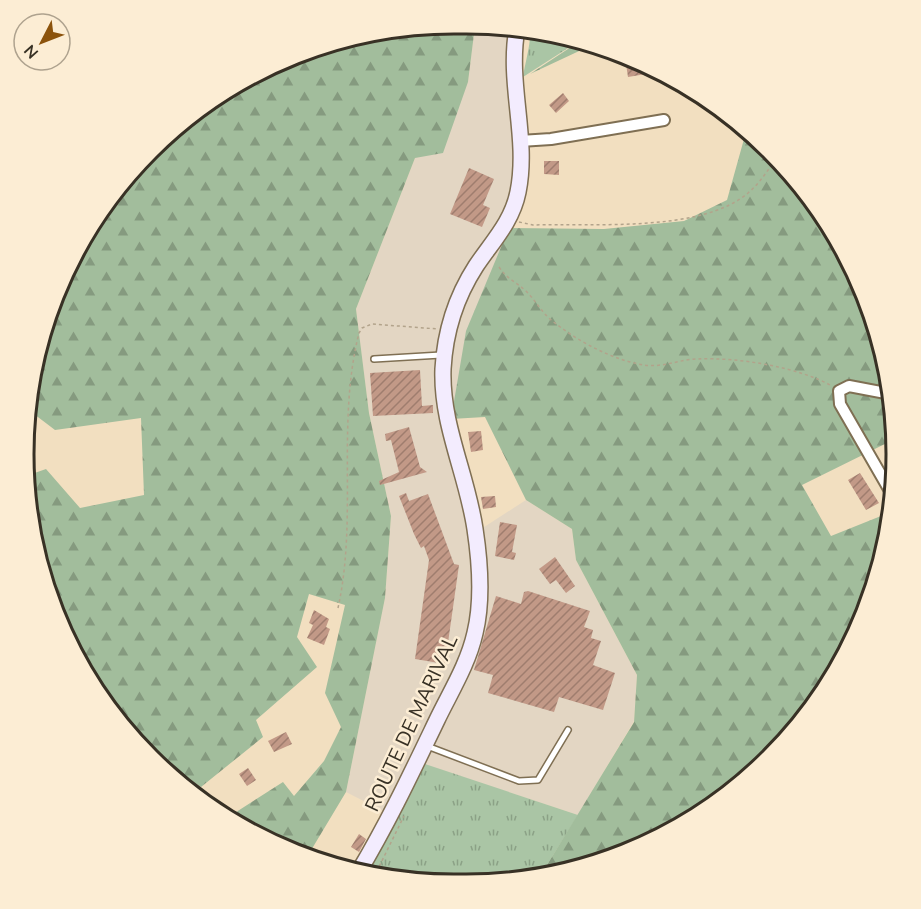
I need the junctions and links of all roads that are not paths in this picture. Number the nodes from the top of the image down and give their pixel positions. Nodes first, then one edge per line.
1 (516, 37) edge
2 (664, 120) dead end
3 (520, 141) junction
4 (444, 355) junction
5 (374, 359) dead end
6 (882, 392) edge
7 (886, 484) edge
8 (568, 730) dead end
9 (426, 745) junction
10 (364, 864) edge

1 - 3 main road, ROUTE DE MARIVAL
2 - 3 street
3 - 4 main road, ROUTE DE MARIVAL
4 - 5 lane
4 - 9 main road, ROUTE DE MARIVAL
6 - 7 street
8 - 9 lane
9 - 10 main road, ROUTE DE MARIVAL

